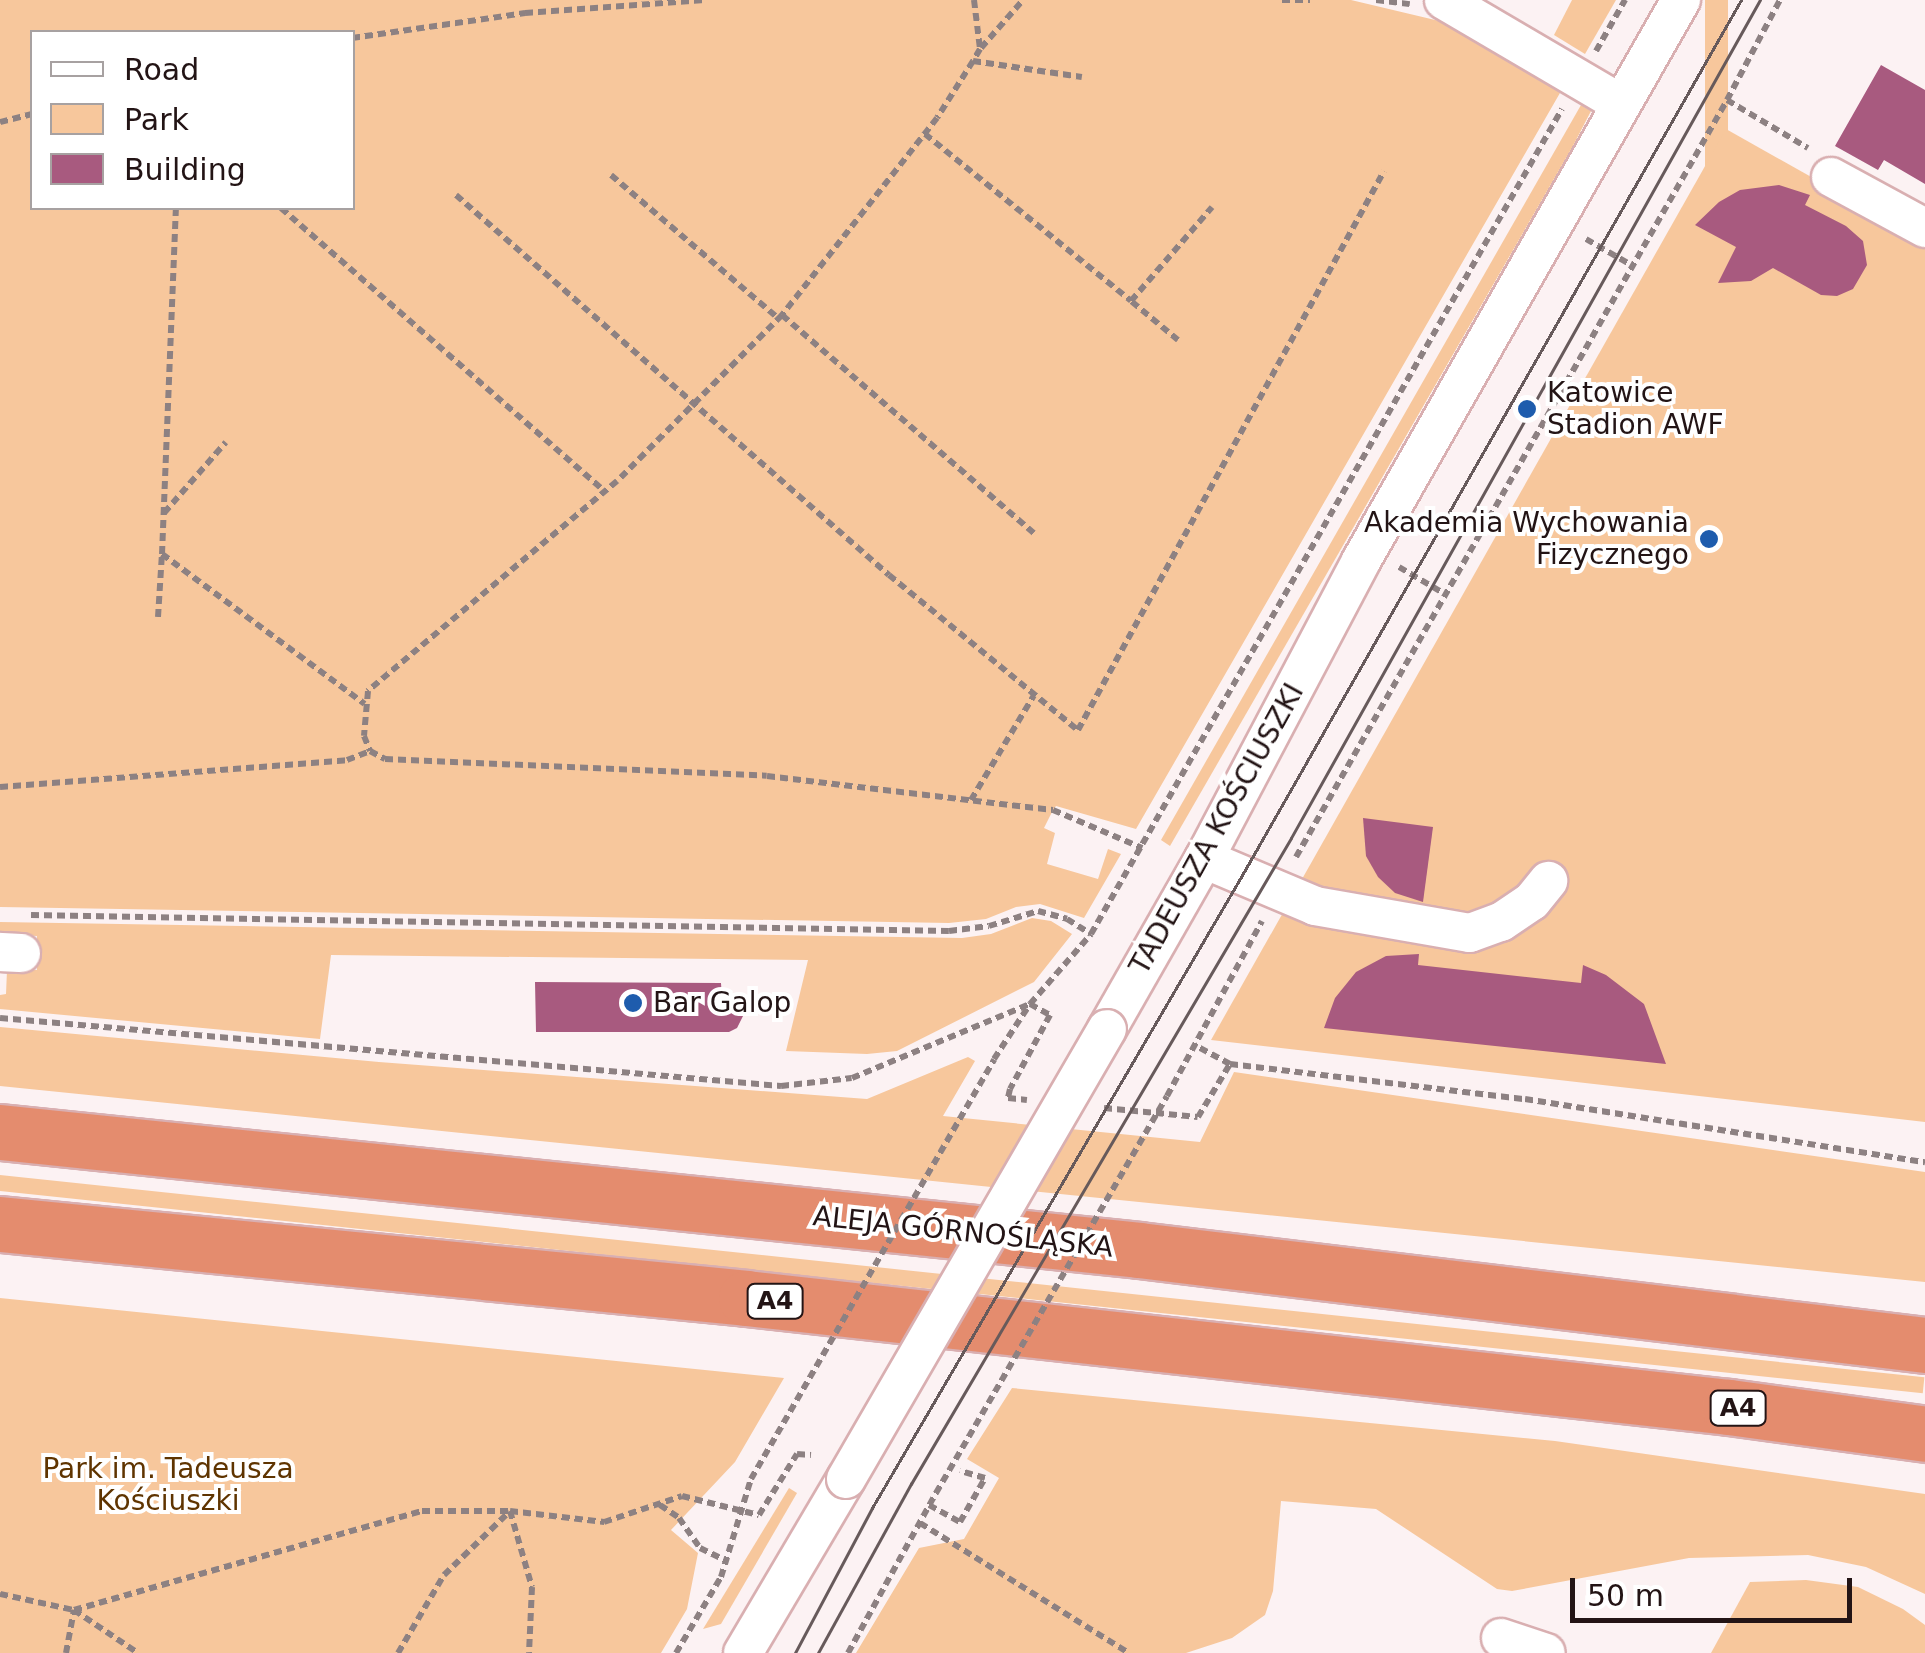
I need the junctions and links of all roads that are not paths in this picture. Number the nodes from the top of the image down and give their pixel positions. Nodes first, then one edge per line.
1 (1444, 0) edge
2 (1681, 0) edge
3 (1621, 104) junction
4 (1821, 163) road end
5 (1925, 228) edge
6 (1204, 859) junction
7 (1548, 881) dead end
8 (0, 1132) edge
9 (0, 1224) edge
10 (1925, 1346) edge
11 (1925, 1434) edge
12 (1500, 1638) dead end
13 (744, 1653) edge
14 (1546, 1653) edge

1 - 3 street
2 - 3 street, TADEUSZA KOŚCIUSZKI
3 - 6 street, TADEUSZA KOŚCIUSZKI
4 - 5 street
6 - 7 street
6 - 13 street, TADEUSZA KOŚCIUSZKI, bridge
8 - 10 highway, ALEJA GÓRNOŚLĄSKA
9 - 11 highway, A4
12 - 14 street

